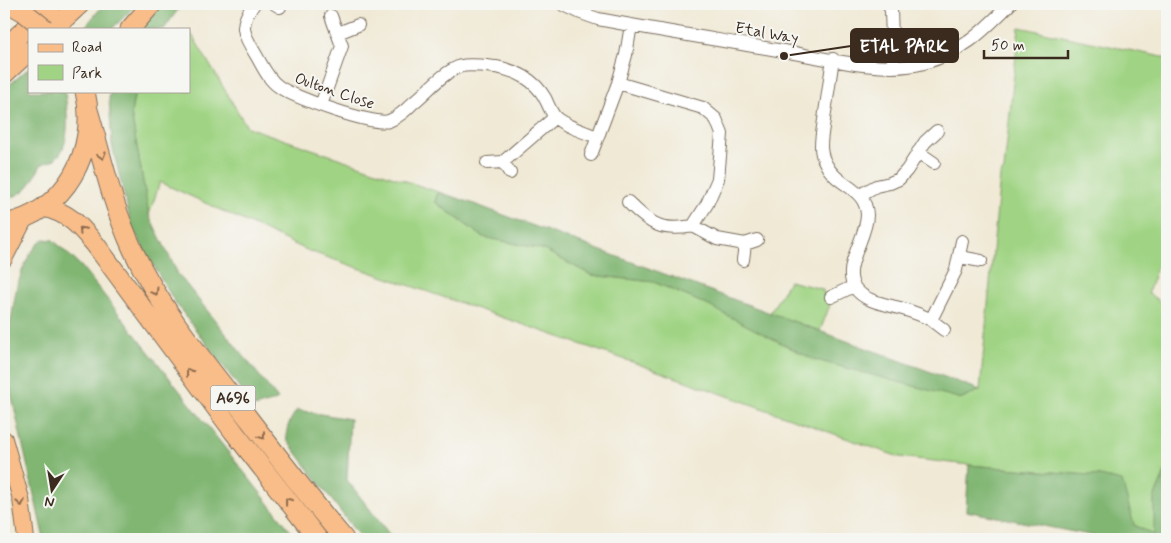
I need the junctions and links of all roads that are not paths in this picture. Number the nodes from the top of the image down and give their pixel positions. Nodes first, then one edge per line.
1 (10, 4) edge
2 (52, 4) edge
3 (80, 4) edge
4 (152, 4) edge
5 (254, 4) edge
6 (564, 4) edge
7 (888, 4) edge
8 (1010, 4) edge
9 (332, 16) dead end
10 (358, 25) dead end
11 (631, 25) junction
12 (44, 28) edge
13 (54, 28) edge
14 (131, 28) edge
15 (338, 33) junction
16 (4, 48) edge
17 (28, 52) edge
18 (833, 60) junction
19 (893, 67) junction
20 (4, 74) edge
21 (618, 83) junction
22 (88, 99) edge
23 (321, 105) junction
24 (555, 117) junction
25 (937, 131) dead end
26 (598, 137) junction
27 (918, 152) junction
28 (590, 154) dead end
29 (487, 163) dead end
30 (934, 163) dead end
31 (860, 195) junction
32 (628, 202) dead end
33 (44, 208) junction
34 (25, 218) junction
35 (4, 224) edge
36 (693, 226) junction
37 (962, 241) dead end
38 (960, 257) junction
39 (4, 259) edge
40 (743, 260) dead end
41 (981, 261) dead end
42 (854, 286) junction
43 (831, 297) dead end
44 (932, 320) junction
45 (944, 330) dead end
46 (4, 439) edge
47 (26, 539) edge
48 (318, 539) edge
49 (344, 539) edge

1 - 12 highway, bridge
2 - 16 highway
3 - 13 highway
4 - 14 highway
5 - 23 street, Oulton Close
6 - 11 street, Etal Way
7 - 19 street
8 - 19 street, Etal Way
9 - 15 street
10 - 15 street
11 - 18 street, Etal Way
11 - 21 street
15 - 23 street
17 - 20 highway
18 - 19 street, Etal Way
18 - 31 street
21 - 26 street
21 - 36 street
22 - 33 highway
22 -> 49 highway, A696
23 - 24 street, Oulton Close
24 - 26 street
24 - 29 street
25 - 27 street
26 - 28 street
27 - 30 street
27 - 31 street
31 - 42 street
32 - 36 street
33 - 34 highway
48 -> 33 highway, A696
34 - 35 highway
34 - 39 main road
36 - 40 street
37 - 38 street
38 - 41 street
38 - 44 street
42 - 43 street
42 - 44 street
44 - 45 street
46 -> 47 main road

